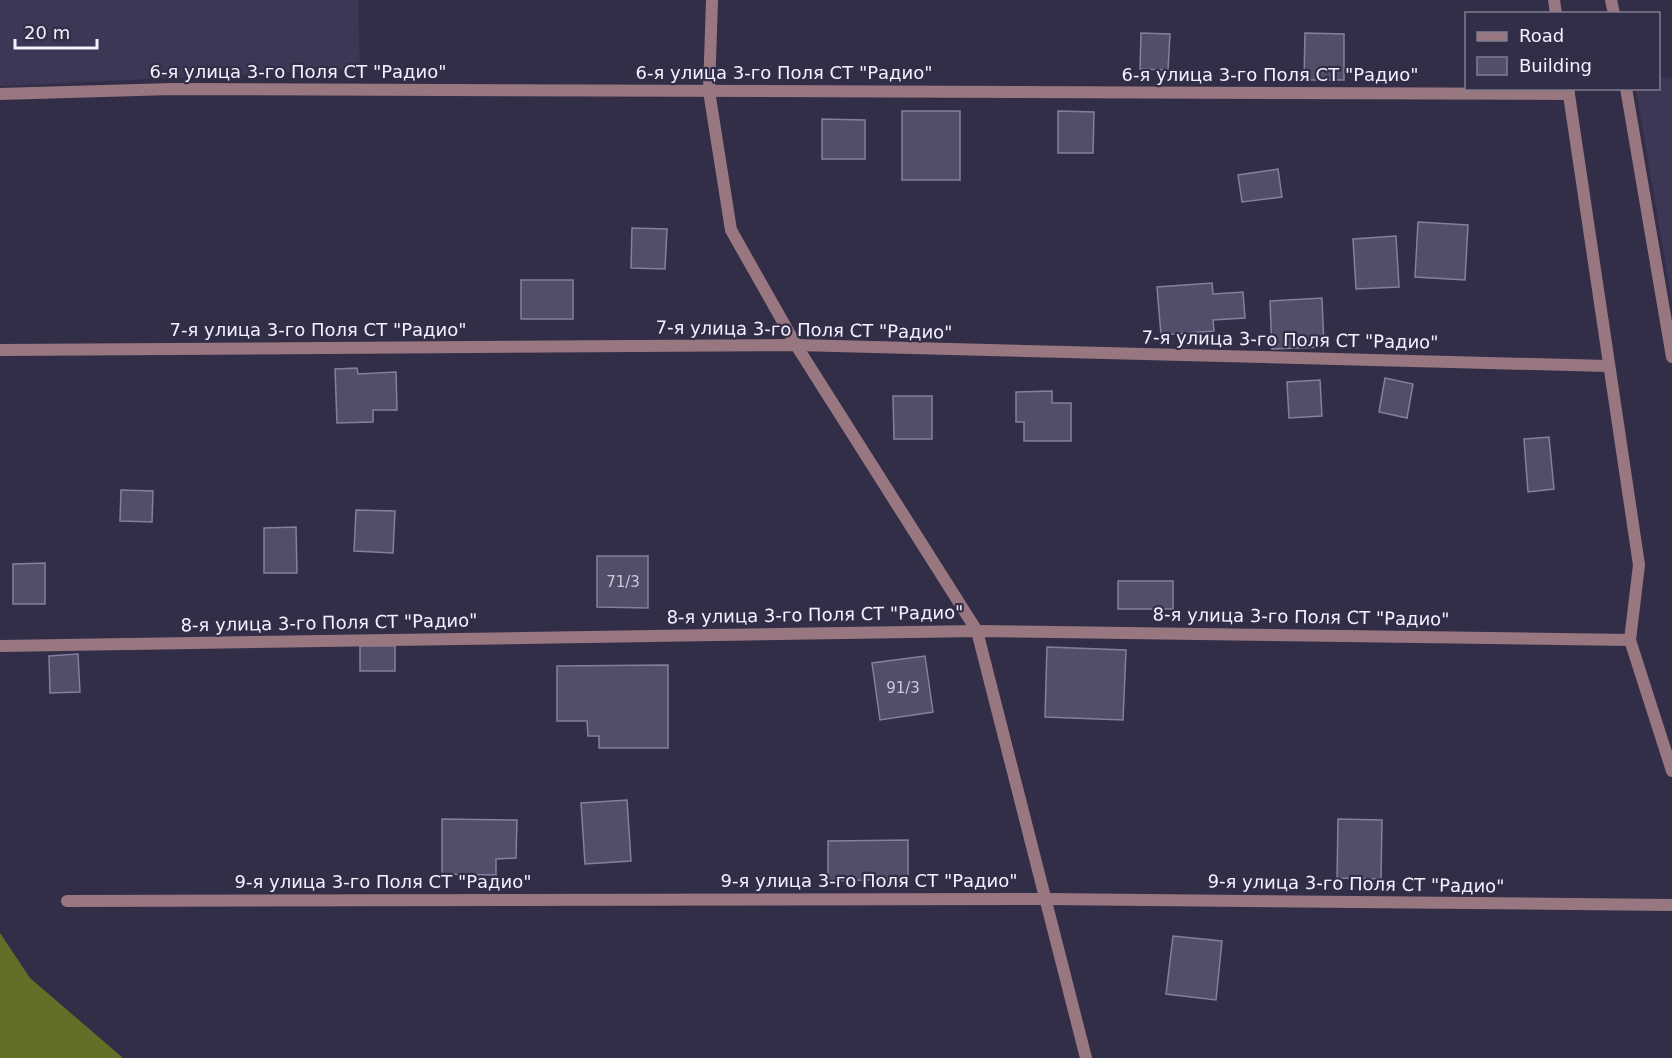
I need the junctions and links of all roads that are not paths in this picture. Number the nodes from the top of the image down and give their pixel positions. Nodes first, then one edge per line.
1 (712, 0) edge
2 (1626, 90) edge
3 (709, 91) junction
4 (1568, 91) edge
5 (0, 94) edge
6 (796, 345) junction
7 (0, 350) edge
8 (1672, 357) edge
9 (1608, 366) junction
10 (977, 631) junction
11 (1630, 640) junction
12 (0, 646) edge
13 (1672, 771) edge
14 (1046, 899) junction
15 (67, 901) dead end
16 (1672, 904) edge
17 (1086, 1058) edge

1 - 3 street
2 - 8 street
3 - 4 street, 6-я улица 3-го Поля СТ "Радио"
3 - 5 street, 6-я улица 3-го Поля СТ "Радио"
3 - 6 street
4 - 9 street
6 - 7 street, 7-я улица 3-го Поля СТ "Радио"
6 - 9 street, 7-я улица 3-го Поля СТ "Радио"
6 - 10 street
9 - 11 street
10 - 11 street, 8-я улица 3-го Поля СТ "Радио"
10 - 12 street, 8-я улица 3-го Поля СТ "Радио"
10 - 14 street
11 - 13 street
14 - 15 street, 9-я улица 3-го Поля СТ "Радио"
14 - 16 street, 9-я улица 3-го Поля СТ "Радио"
14 - 17 street

